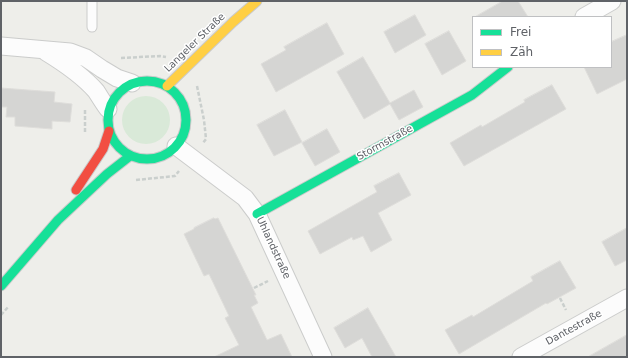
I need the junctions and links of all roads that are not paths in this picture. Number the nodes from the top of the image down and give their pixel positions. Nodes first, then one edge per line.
1 (92, 1) edge
2 (257, 1) edge
3 (612, 1) edge
4 (586, 16) edge
5 (92, 27) dead end
6 (1, 46) edge
7 (41, 49) junction
8 (507, 68) edge
9 (132, 83) junction
10 (167, 86) junction
11 (108, 109) junction
12 (109, 131) junction
13 (176, 146) junction
14 (130, 156) junction
15 (257, 214) junction
16 (58, 220) junction
17 (1, 286) edge
18 (627, 298) edge
19 (323, 357) edge
20 (521, 357) edge

1 - 5 lane
2 - 10 street, Langeler Straße
3 - 4 street
6 - 7 street
7 - 9 street
7 - 11 street
8 - 15 street, Stormstraße
9 - 10 street
9 - 11 street
10 - 13 street
11 - 12 street
12 - 14 street
12 - 16 street
13 - 14 street
13 - 15 street, Uhlandstraße
14 - 16 street
15 - 19 street, Uhlandstraße
16 - 17 street
18 - 20 street, Dantestraße

